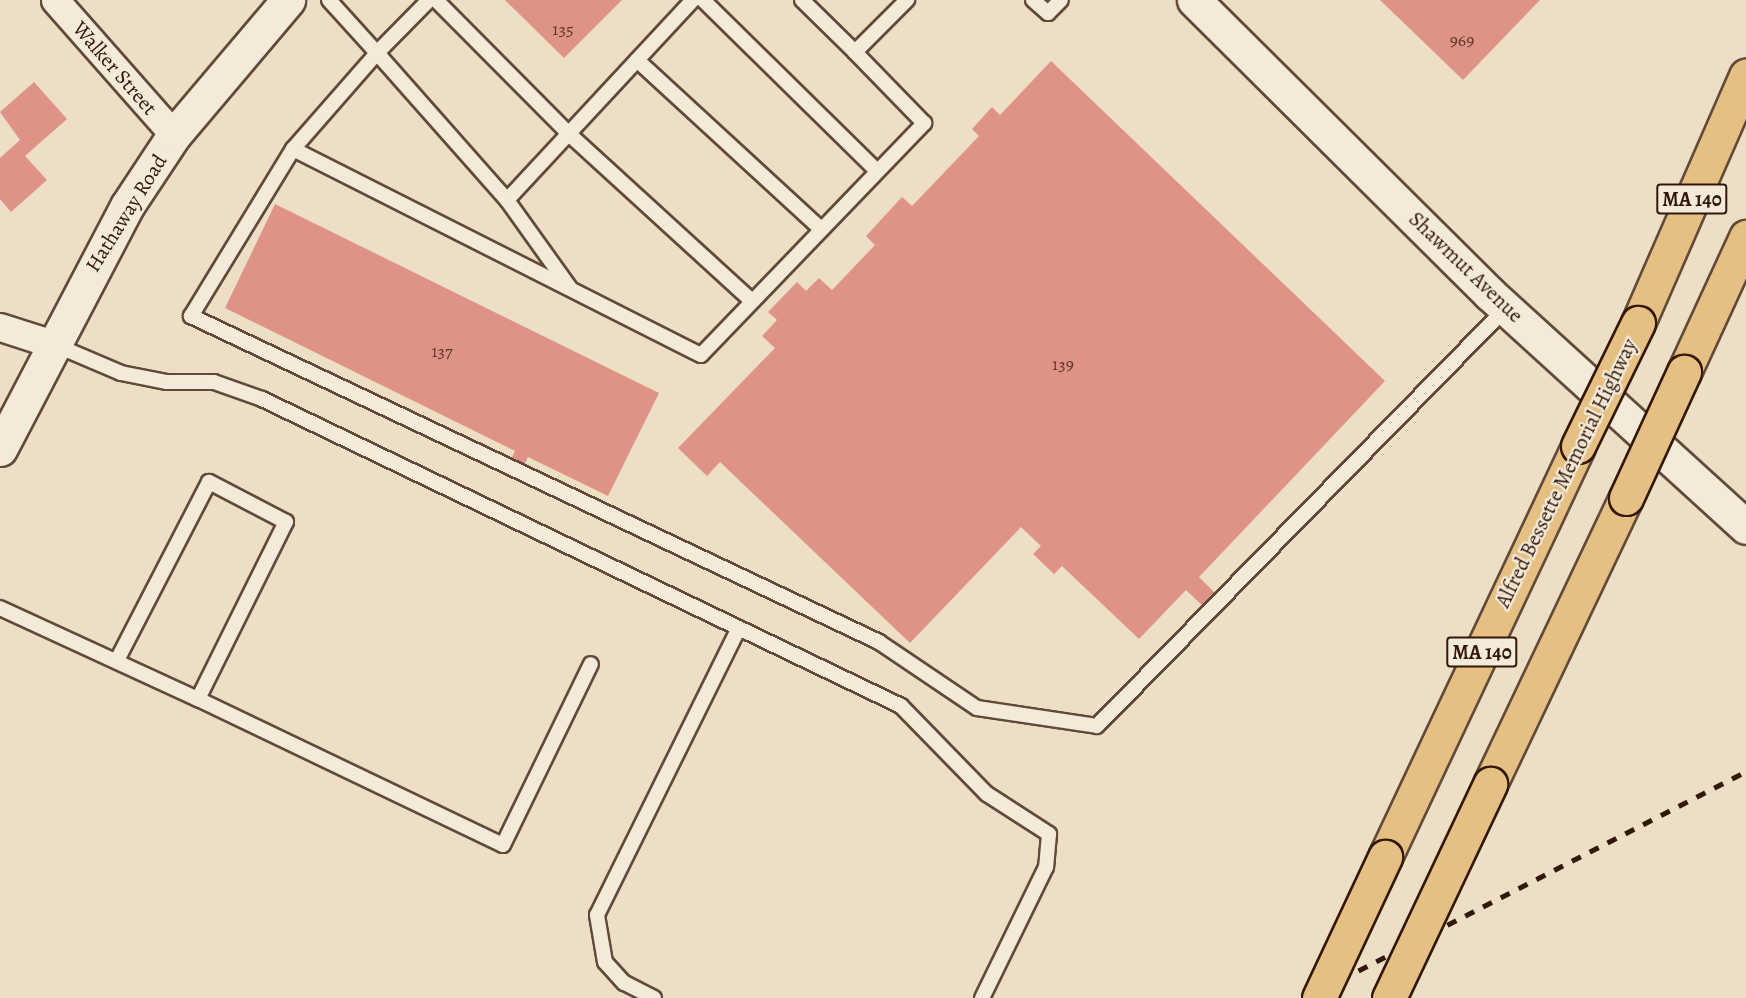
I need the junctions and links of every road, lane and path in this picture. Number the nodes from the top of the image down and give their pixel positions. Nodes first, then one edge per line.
1 (55, 0) edge
2 (288, 0) edge
3 (328, 0) edge
4 (429, 0) edge
5 (436, 0) edge
6 (693, 0) edge
7 (703, 0) edge
8 (907, 0) edge
9 (1033, 0) edge
10 (1061, 0) edge
11 (1194, 0) edge
12 (810, 3) edge
13 (855, 52) junction
14 (377, 53) junction
15 (638, 60) junction
16 (1746, 76) edge
17 (569, 134) junction
18 (174, 135) junction
19 (292, 149) junction
20 (877, 171) junction
21 (507, 200) junction
22 (821, 229) junction
23 (1746, 237) edge
24 (571, 290) junction
25 (752, 301) junction
26 (1506, 308) junction
27 (0, 327) edge
28 (53, 344) junction
29 (0, 449) edge
30 (1746, 527) edge
31 (0, 608) edge
32 (739, 628) junction
33 (117, 660) junction
34 (591, 664) dead end
35 (198, 699) junction
36 (654, 998) edge
37 (982, 998) edge
38 (1319, 998) edge
39 (1389, 998) edge

1 - 18 street, Walker Street
2 - 18 street, Hathaway Road
3 - 14 lane
4 - 14 lane
5 - 17 lane
6 - 15 lane
7 - 20 lane
8 - 13 lane
9 - 10 lane
11 - 26 street, Shawmut Avenue
12 - 13 lane
13 - 20 lane
14 - 19 lane
14 - 21 lane
15 - 17 lane
15 - 22 lane
16 - 38 highway, Alfred Bessette Memorial Highway / MA 140, bridge
17 - 21 lane
17 - 25 lane
18 - 28 street, Hathaway Road
19 - 24 lane
19 - 26 lane
20 - 22 lane
21 - 24 lane
22 - 25 lane
23 - 39 highway, MA 140, bridge
24 - 25 lane
26 - 30 street, Shawmut Avenue
27 - 28 street
28 - 29 street, Hathaway Road
28 - 32 lane
31 - 33 lane
32 - 36 lane
32 - 37 lane
33 - 35 lane
33 - 35 lane
34 - 35 lane

